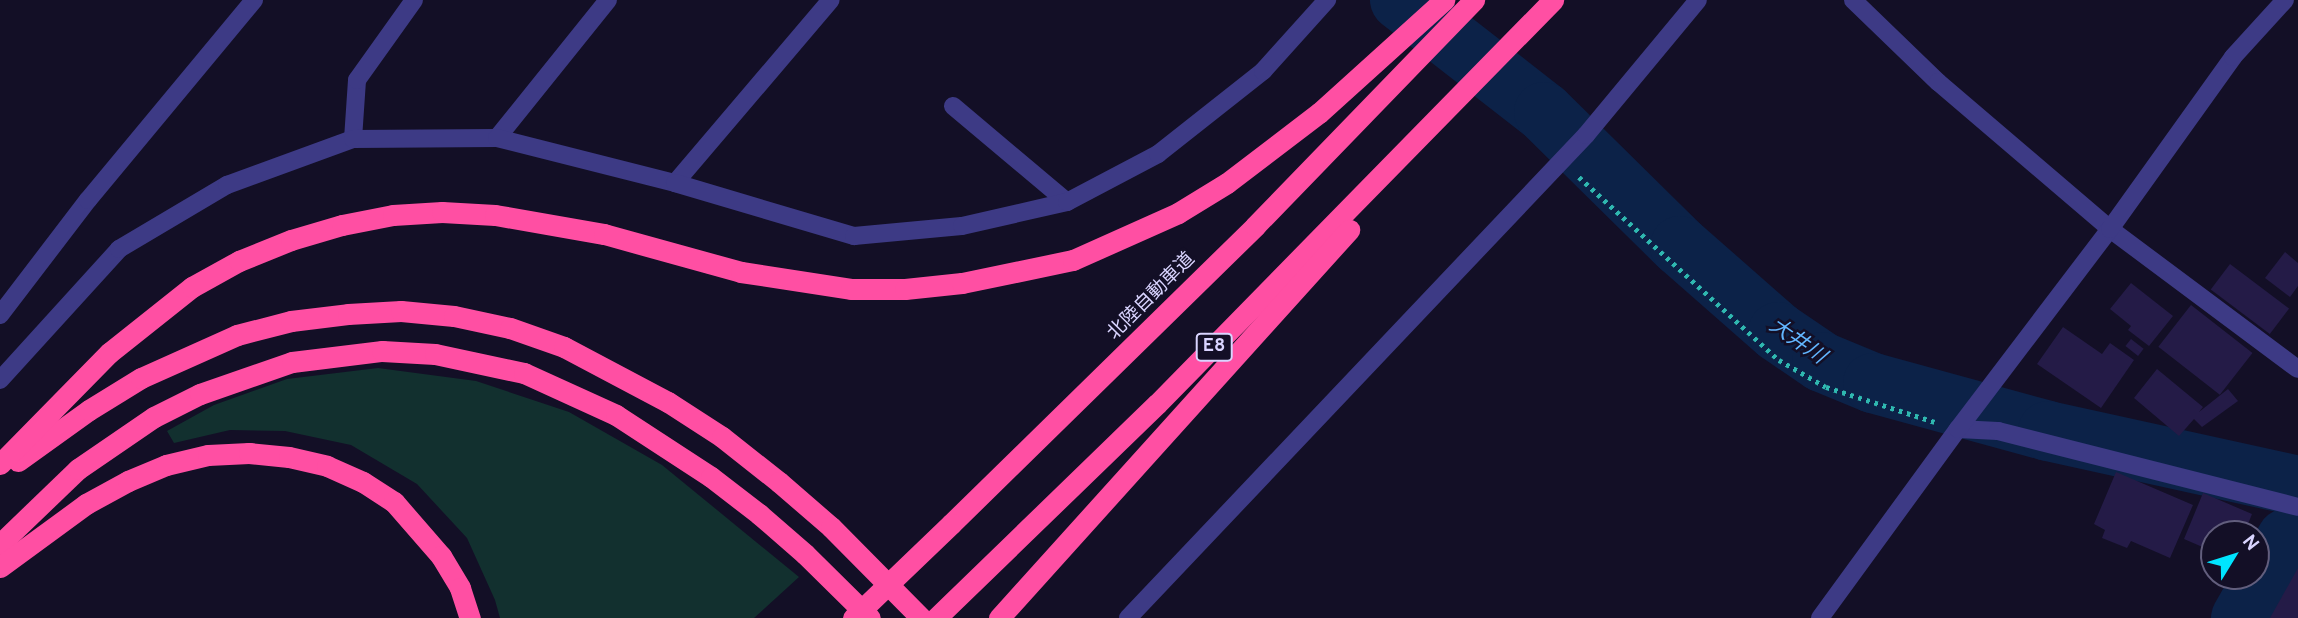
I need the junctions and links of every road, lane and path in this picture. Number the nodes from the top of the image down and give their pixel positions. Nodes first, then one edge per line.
1 (254, 0) edge
2 (414, 0) edge
3 (608, 0) edge
4 (831, 0) edge
5 (1328, 0) edge
6 (1444, 0) edge
7 (1474, 0) edge
8 (1553, 0) edge
9 (1698, 0) edge
10 (1853, 0) edge
11 (2285, 0) edge
12 (953, 106) dead end
13 (1435, 128) junction
14 (353, 138) junction
15 (497, 138) junction
16 (1566, 155) junction
17 (676, 183) junction
18 (1067, 202) junction
19 (2110, 229) junction
20 (0, 315) edge
21 (2298, 369) edge
22 (0, 380) edge
23 (1961, 425) junction
24 (0, 464) edge
25 (0, 474) edge
26 (2296, 500) edge
27 (0, 544) edge
28 (0, 567) edge
29 (470, 618) edge
30 (853, 618) edge
31 (870, 618) edge
32 (922, 618) edge
33 (936, 618) edge
34 (999, 618) edge
35 (1128, 618) edge
36 (1820, 618) edge

1 - 20 street
2 - 14 street
3 - 15 street
4 - 17 street
5 - 18 street
6 - 24 highway
7 - 30 highway, 北陸自動車道, bridge
8 - 13 highway
9 - 16 street
10 - 19 street
11 - 19 street
12 - 18 street
13 - 33 highway, E8
13 - 34 highway
14 - 15 street
14 - 22 street
15 - 17 street
16 - 23 path
16 - 35 street
17 - 18 street
19 - 21 street
19 - 23 street
23 - 26 street
23 - 36 street
25 - 32 highway
27 - 31 highway
28 - 29 highway

